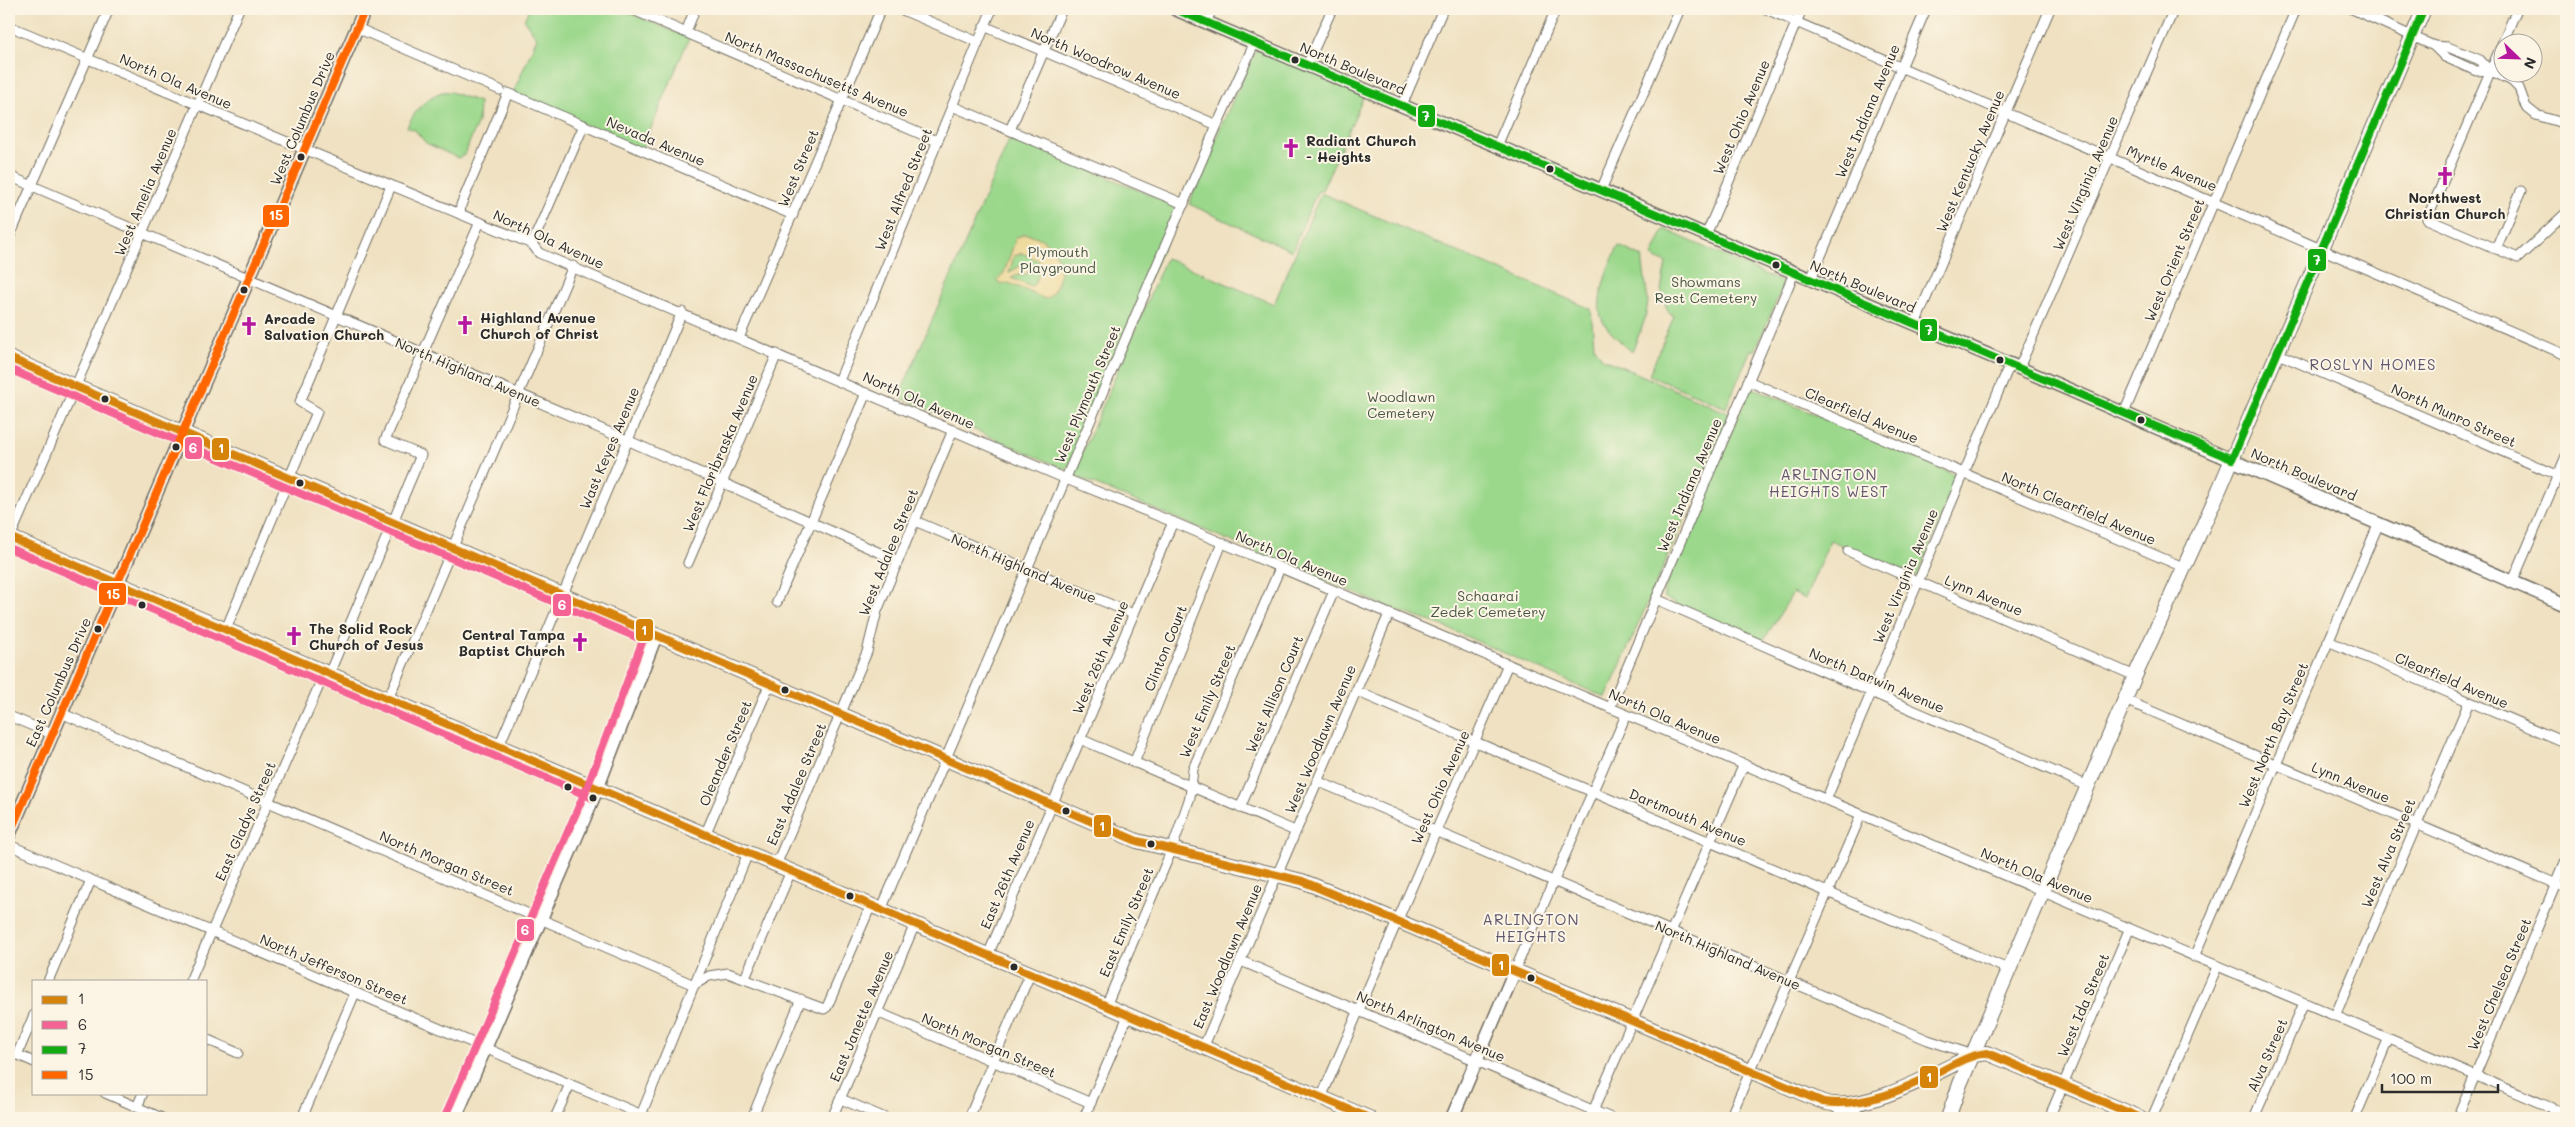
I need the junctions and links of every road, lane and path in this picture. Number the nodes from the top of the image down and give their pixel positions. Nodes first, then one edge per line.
1 (109, 9) edge
2 (239, 9) edge
3 (365, 9) edge
4 (631, 9) edge
5 (695, 9) edge
6 (881, 9) edge
7 (900, 9) edge
8 (992, 9) edge
9 (1062, 9) edge
10 (1175, 9) edge
11 (1212, 9) edge
12 (1332, 9) edge
13 (1443, 9) edge
14 (1556, 9) edge
15 (1680, 9) edge
16 (1766, 9) edge
17 (1802, 9) edge
18 (1926, 9) edge
19 (2050, 9) edge
20 (2174, 9) edge
21 (2296, 9) edge
22 (2352, 9) edge
23 (2424, 9) edge
24 (2517, 9) edge
25 (1206, 22) junction
26 (1797, 22) junction
27 (9, 26) edge
28 (984, 26) junction
29 (357, 28) junction
30 (686, 32) junction
31 (2412, 35) junction
32 (978, 42) junction
33 (1255, 42) junction
34 (1044, 51) junction
35 (87, 59) junction
36 (1307, 65) junction
37 (1901, 67) junction
38 (2489, 70) junction
39 (504, 91) junction
40 (842, 100) junction
41 (1402, 105) junction
42 (197, 106) junction
43 (952, 106) junction
44 (2006, 112) junction
45 (2566, 124) edge
46 (584, 125) junction
47 (1217, 125) junction
48 (1010, 130) junction
49 (938, 141) junction
50 (1497, 146) junction
51 (305, 150) junction
52 (2111, 157) junction
53 (9, 176) edge
54 (32, 186) junction
55 (391, 186) junction
56 (1601, 190) junction
57 (2521, 191) dead end
58 (2214, 201) junction
59 (1184, 204) junction
60 (2566, 213) edge
61 (460, 214) junction
62 (793, 215) junction
63 (480, 222) junction
64 (142, 233) junction
65 (1706, 235) junction
66 (9, 238) edge
67 (532, 244) junction
68 (2321, 248) junction
69 (2496, 249) junction
70 (573, 266) junction
71 (1794, 273) junction
72 (250, 278) junction
73 (1811, 280) junction
74 (682, 312) junction
75 (336, 314) junction
76 (1915, 324) junction
77 (739, 338) junction
78 (423, 352) junction
79 (2276, 353) junction
80 (777, 354) junction
81 (2566, 355) edge
82 (9, 358) edge
83 (2015, 366) junction
84 (839, 380) junction
85 (1748, 381) junction
86 (75, 387) junction
87 (518, 393) junction
88 (866, 393) junction
89 (2124, 413) junction
90 (953, 430) junction
91 (183, 432) junction
92 (627, 440) junction
93 (2566, 456) edge
94 (2232, 459) junction
95 (1964, 474) junction
96 (2562, 477) edge
97 (290, 478) junction
98 (1066, 479) junction
99 (722, 484) junction
100 (811, 521) junction
101 (394, 522) junction
102 (915, 522) junction
103 (1173, 522) junction
104 (2379, 523) junction
105 (9, 538) edge
106 (1222, 543) junction
107 (452, 547) junction
108 (1848, 551) dead end
109 (898, 561) junction
110 (688, 563) dead end
111 (1280, 568) junction
112 (2182, 568) junction
113 (1027, 569) junction
114 (2513, 581) junction
115 (1919, 582) junction
116 (118, 584) junction
117 (1334, 591) junction
118 (562, 594) junction
119 (1656, 599) junction
120 (777, 602) dead end
121 (2566, 605) edge
122 (1133, 614) junction
123 (1388, 614) junction
124 (226, 629) junction
125 (656, 636) junction
126 (2328, 641) junction
127 (1508, 664) junction
128 (327, 673) junction
129 (2136, 676) junction
130 (770, 683) junction
131 (1356, 691) junction
132 (1870, 692) junction
133 (388, 699) junction
134 (2125, 700) junction
135 (2469, 702) junction
136 (1610, 708) junction
137 (61, 713) junction
138 (842, 714) junction
139 (9, 716) edge
140 (1626, 716) junction
141 (52, 734) junction
142 (1080, 739) junction
143 (2565, 740) edge
144 (1475, 741) junction
145 (499, 746) junction
146 (946, 758) junction
147 (1134, 763) junction
148 (1744, 764) junction
149 (2275, 764) junction
150 (1317, 781) junction
151 (2088, 786) junction
152 (1192, 787) junction
153 (597, 789) junction
154 (1594, 791) junction
155 (1826, 800) junction
156 (269, 802) junction
157 (1052, 804) junction
158 (1240, 808) junction
159 (1861, 815) junction
160 (2415, 824) junction
161 (1436, 831) junction
162 (1295, 832) junction
163 (9, 835) edge
164 (705, 835) junction
165 (1710, 841) junction
166 (9, 845) edge
167 (1172, 849) junction
168 (748, 853) junction
169 (2566, 860) edge
170 (776, 865) junction
171 (790, 871) junction
172 (1277, 875) junction
173 (91, 880) junction
174 (1556, 880) junction
175 (2556, 884) junction
176 (2566, 888) edge
177 (1827, 891) junction
178 (2043, 893) junction
179 (876, 907) junction
180 (541, 918) junction
181 (1396, 920) junction
182 (915, 924) junction
183 (2130, 930) junction
184 (211, 931) junction
185 (1672, 931) junction
186 (988, 955) junction
187 (2194, 957) junction
188 (1241, 960) junction
189 (2217, 967) junction
190 (1515, 970) junction
191 (2010, 970) junction
192 (1030, 974) junction
193 (745, 978) junction
194 (48, 980) edge
195 (190, 980) edge
196 (1788, 981) junction
197 (694, 984) junction
198 (355, 993) junction
199 (801, 999) junction
200 (2304, 1003) junction
201 (1106, 1006) junction
202 (1358, 1010) junction
203 (877, 1012) junction
204 (1128, 1016) junction
205 (2335, 1016) junction
206 (32, 1019) edge
207 (1633, 1021) junction
208 (208, 1040) edge
209 (2388, 1040) junction
210 (485, 1048) junction
211 (1203, 1048) junction
212 (13, 1053) edge
213 (238, 1053) dead end
214 (1973, 1055) junction
215 (1476, 1060) junction
216 (32, 1061) edge
217 (993, 1062) junction
218 (1750, 1071) junction
219 (2474, 1076) junction
220 (570, 1084) junction
221 (1960, 1084) junction
222 (2064, 1085) junction
223 (107, 1094) edge
224 (143, 1094) edge
225 (1321, 1098) junction
226 (841, 1099) junction
227 (1091, 1103) junction
228 (1837, 1106) junction
229 (137, 1107) junction
230 (2566, 1114) edge
231 (1592, 1115) edge
232 (645, 1117) edge
233 (162, 1118) edge
234 (302, 1118) edge
235 (455, 1118) edge
236 (555, 1118) edge
237 (752, 1118) edge
238 (832, 1118) edge
239 (885, 1118) edge
240 (969, 1118) edge
241 (1084, 1118) edge
242 (1369, 1118) edge
243 (1452, 1118) edge
244 (1611, 1118) edge
245 (1730, 1118) edge
246 (1862, 1118) edge
247 (1941, 1118) edge
248 (1948, 1118) edge
249 (2049, 1118) edge
250 (2141, 1118) edge
251 (2152, 1118) edge
252 (2254, 1118) edge
253 (2355, 1118) edge
254 (2457, 1118) edge

1 - 35 street
2 - 42 street, West Amelia Avenue
3 - 29 street, West Columbus Drive
4 - 30 street, North Massachusetts Avenue
5 - 30 street
6 - 40 street, West Street
7 - 32 street
8 - 28 street, West Alfred Street
9 - 34 street
10 - 25 street, North Boulevard
11 - 25 street
12 - 36 street
13 - 41 street
14 - 50 street
15 - 56 street
16 - 26 street, Myrtle Avenue
17 - 26 street, West Ohio Avenue
18 - 37 street, West Indiana Avenue
19 - 44 street, West Kentucky Avenue
20 - 52 street, West Virginia Avenue
21 - 58 street, West Orient Street
22 - 31 street
23 - 31 main road
24 - 38 street
25 - 33 street, North Boulevard
26 - 37 street, Myrtle Avenue
26 - 65 street, West Ohio Avenue
27 - 35 street, North Ola Avenue
28 - 32 street, West Alfred Street
28 - 34 street, North Woodrow Avenue
29 - 39 street, Nevada Avenue
29 - 51 street, West Columbus Drive
30 - 40 street, North Massachusetts Avenue
31 - 38 street
31 - 68 main road
32 - 43 street, West Alfred Street
33 - 36 street, North Boulevard
33 - 47 street, West Plymouth Street
34 - 47 street, North Woodrow Avenue
34 - 48 street
35 - 42 street, North Ola Avenue
35 - 54 street
36 - 41 street, North Boulevard
37 - 44 street, Myrtle Avenue
37 - 73 street, West Indiana Avenue
38 - 45 street
38 - 69 street
39 - 46 street, Nevada Avenue
39 - 61 street
40 - 49 street, North Massachusetts Avenue
40 - 62 street, West Street
41 - 50 street, North Boulevard
42 - 51 street, North Ola Avenue
42 - 64 street, West Amelia Avenue
43 - 48 street
43 - 49 street, West Alfred Street
44 - 52 street, Myrtle Avenue
44 - 76 street, West Kentucky Avenue
46 - 62 street, Nevada Avenue
46 - 67 street
47 - 59 street, West Plymouth Street
48 - 59 street
49 - 84 street, West Alfred Street
50 - 56 street, North Boulevard
51 - 55 street, North Ola Avenue
51 - 72 street, West Columbus Drive
52 - 58 street, Myrtle Avenue
52 - 83 street, West Virginia Avenue
53 - 54 street, North Highland Avenue
54 - 64 street, North Highland Avenue
54 - 66 street
55 - 61 street, North Ola Avenue
55 - 75 street
56 - 65 street, North Boulevard
57 - 69 street
58 - 68 street, Myrtle Avenue
58 - 89 street, West Orient Street
59 - 98 street, West Plymouth Street
60 - 69 street
61 - 63 street, North Ola Avenue
62 - 77 street, West Street
63 - 67 street, North Ola Avenue
63 - 78 street
64 - 72 street, North Highland Avenue
64 - 86 street, West Amelia Avenue
65 - 71 street, North Boulevard
67 - 70 street, North Ola Avenue
68 - 79 main road
68 - 81 street, Myrtle Avenue
70 - 74 street, North Ola Avenue
70 - 87 street
71 - 73 street, North Boulevard
71 - 85 street, West Indiana Avenue
72 - 75 street, North Highland Avenue
72 - 91 street, West Columbus Drive
73 - 76 street, North Boulevard
74 - 77 street, North Ola Avenue
74 - 92 street, Wast Keyes Avenue
75 - 78 street, North Highland Avenue
75 - 97 street
76 - 83 street, North Boulevard
77 - 80 street, North Ola Avenue
78 - 87 street, North Highland Avenue
78 - 101 street, East Gladys Street
79 - 94 main road
79 - 96 street, North Munro Street
80 - 84 street, North Ola Avenue
80 - 99 street, West Floribraska Avenue
82 - 86 main road
83 - 89 street, North Boulevard
83 - 95 street, West Virginia Avenue
84 - 88 street, North Ola Avenue
85 - 95 street, Clearfield Avenue
85 - 119 street, West Indiana Avenue
86 - 91 main road
86 - 105 street, West Amelia Avenue
87 - 92 street, North Highland Avenue
87 - 107 street
88 - 90 street, North Ola Avenue
88 - 100 street
89 - 94 street, North Boulevard
90 - 98 street, North Ola Avenue
90 - 102 street, West Adalee Street
91 - 97 main road
91 - 116 street, East Columbus Drive
92 - 99 street, North Highland Avenue
92 - 118 street, Wast Keyes Avenue
93 - 96 street
94 - 104 street, North Boulevard
94 - 112 main road
95 - 112 street, North Clearfield Avenue
95 - 115 street, West Virginia Avenue
96 - 114 street
97 - 101 main road
97 - 124 street
98 - 103 street, North Ola Avenue
98 - 113 street, West Plymouth Street
99 - 100 street, North Highland Avenue
99 - 110 street, West Floribraska Avenue
100 - 109 street, North Highland Avenue
100 - 120 street
101 - 107 main road
101 - 128 street, East Gladys Street
102 - 109 street, West Adalee Street
102 - 113 street, North Highland Avenue
103 - 106 street, North Ola Avenue
103 - 122 street, West 26th Avenue
104 - 114 street, North Boulevard
104 - 126 street, West North Bay Street
105 - 116 main road
106 - 111 street, North Ola Avenue
106 - 147 street, Clinton Court
107 - 118 main road
107 - 133 street
108 - 115 street, Lynn Avenue
109 - 138 street, West Adalee Street
111 - 117 street, North Ola Avenue
111 - 152 street, West Emily Street
112 - 129 main road
113 - 122 street, North Highland Avenue
113 - 146 street, West Plymouth Street
114 - 121 street, North Boulevard
115 - 129 street, Lynn Avenue
115 - 132 street, West Virginia Avenue
116 - 124 main road
116 - 137 street, East Columbus Drive
117 - 123 street, North Ola Avenue
117 - 158 street, West Allison Court
118 - 125 main road
118 - 145 street, Wast Keyes Avenue
119 - 132 street, North Darwin Avenue
119 - 136 street, West Indiana Avenue
122 - 142 street, West 26th Avenue
123 - 127 street, North Ola Avenue
123 - 131 street, West Woodlawn Avenue
124 - 128 main road
125 - 130 main road
125 - 153 street
126 - 135 street, Clearfield Avenue
126 - 149 street, West North Bay Street
127 - 136 street, North Ola Avenue
127 - 144 street, West Ohio Avenue
128 - 133 main road
128 - 156 street, East Gladys Street
129 - 134 main road
130 - 138 main road
130 - 164 street, Oleander Street
131 - 144 street, Dartmouth Avenue
131 - 150 street, West Woodlawn Avenue
132 - 151 street, North Darwin Avenue
132 - 155 street, West Virginia Avenue
133 - 145 main road
134 - 149 street, Lynn Avenue
134 - 151 main road
135 - 143 street, Clearfield Avenue
135 - 160 street, West Alva Street
136 - 140 street, North Ola Avenue
137 - 141 street, East Columbus Drive
137 - 156 street, North Morgan Street
138 - 146 main road
138 - 170 street, East Adalee Street
139 - 141 street
140 - 148 street, North Ola Avenue
140 - 154 street
141 - 163 street, East Columbus Drive
142 - 147 street
142 - 157 street, West 26th Avenue
144 - 154 street, Dartmouth Avenue
144 - 161 street, West Ohio Avenue
145 - 153 main road
146 - 157 main road
146 - 179 street, West Plymouth Street
147 - 152 street
148 - 155 street, North Ola Avenue
148 - 165 street
149 - 160 street, Lynn Avenue
149 - 187 street, West North Bay Street
150 - 161 street, North Highland Avenue
150 - 162 street, West Woodlawn Avenue
151 - 178 main road
152 - 158 street
152 - 167 street, West Emily Street
153 - 164 main road
153 - 180 street
154 - 165 street, Dartmouth Avenue
154 - 174 street
155 - 159 street, North Ola Avenue
156 - 180 street, North Morgan Street
156 - 184 street, East Gladys Street
157 - 167 main road
157 - 186 street, East 26th Avenue
158 - 162 street
159 - 177 street
159 - 178 street, North Ola Avenue
160 - 175 street, Lynn Avenue
160 - 205 street, West Alva Street
161 - 174 street, North Highland Avenue
161 - 181 street, West Ohio Avenue
162 - 172 street, West Woodlawn Avenue
164 - 168 main road
165 - 177 street, Dartmouth Avenue
165 - 185 street
166 - 173 street, North Jefferson Street
167 - 172 main road
167 - 201 street, East Emily Street
168 - 170 main road
168 - 197 street
169 - 175 street, West Chelsea Street
170 - 171 main road
171 - 179 main road
171 - 193 street
172 - 181 main road
172 - 188 street, East Woodlawn Avenue
173 - 184 street, North Jefferson Street
173 - 194 street
174 - 185 street, North Highland Avenue
174 - 190 street
175 - 176 street, Lynn Avenue
175 - 219 street, West Chelsea Street
177 - 191 street, Dartmouth Avenue
177 - 196 street
178 - 183 street, North Ola Avenue
178 - 191 main road
179 - 182 main road
179 - 199 street, West Plymouth Street
180 - 197 street, North Morgan Street
180 - 210 street
181 - 190 main road
181 - 202 street, West Ohio Avenue
182 - 186 main road
182 - 203 street, East Janette Avenue
183 - 187 street, North Ola Avenue
183 - 222 street, West Ida Street
184 - 195 street, East Gladys Street
184 - 198 street, North Jefferson Street
185 - 196 street, North Highland Avenue
185 - 207 street
186 - 192 main road
187 - 189 street, North Ola Avenue
188 - 202 street, North Arlington Avenue
188 - 211 street, East Woodlawn Avenue
189 - 200 street, North Ola Avenue
189 - 251 street
190 - 207 main road
190 - 215 street
191 - 214 main road
192 - 201 main road
192 - 217 street
193 - 197 street
193 - 199 street
196 - 214 street, North Highland Avenue
196 - 218 street
197 - 232 street
198 - 210 street, North Jefferson Street
198 - 234 street
199 - 237 street
200 - 205 street, North Ola Avenue
200 - 252 street, Alva Street
201 - 204 main road
202 - 215 street, North Arlington Avenue
202 - 225 street, West Ohio Avenue
203 - 217 street, North Morgan Street
203 - 226 street, East Janette Avenue
204 - 211 main road
204 - 227 street
205 - 209 street, North Ola Avenue
206 - 212 street
207 - 218 main road
207 - 231 street
208 - 213 street
209 - 219 street, North Ola Avenue
209 - 253 street
210 - 220 street, North Jefferson Street
210 - 235 street
211 - 225 main road
212 - 216 street
214 - 221 main road
214 - 222 main road, North Highland Avenue
214 - 228 main road
215 - 231 street, North Arlington Avenue
215 - 243 street
217 - 227 street, North Morgan Street
217 - 240 street
218 - 228 main road
218 - 245 street
219 - 230 street, North Ola Avenue
219 - 254 street, West Chelsea Street
220 - 232 street, North Jefferson Street
220 - 236 street
221 - 247 main road
221 - 248 main road
222 - 249 street, West Ida Street
222 - 250 main road, North Highland Avenue
223 - 229 street
224 - 229 street
225 - 242 main road
226 - 238 street, East Janette Avenue
226 - 239 street
227 - 241 street
228 - 246 main road
229 - 233 street
231 - 244 street, North Arlington Avenue

